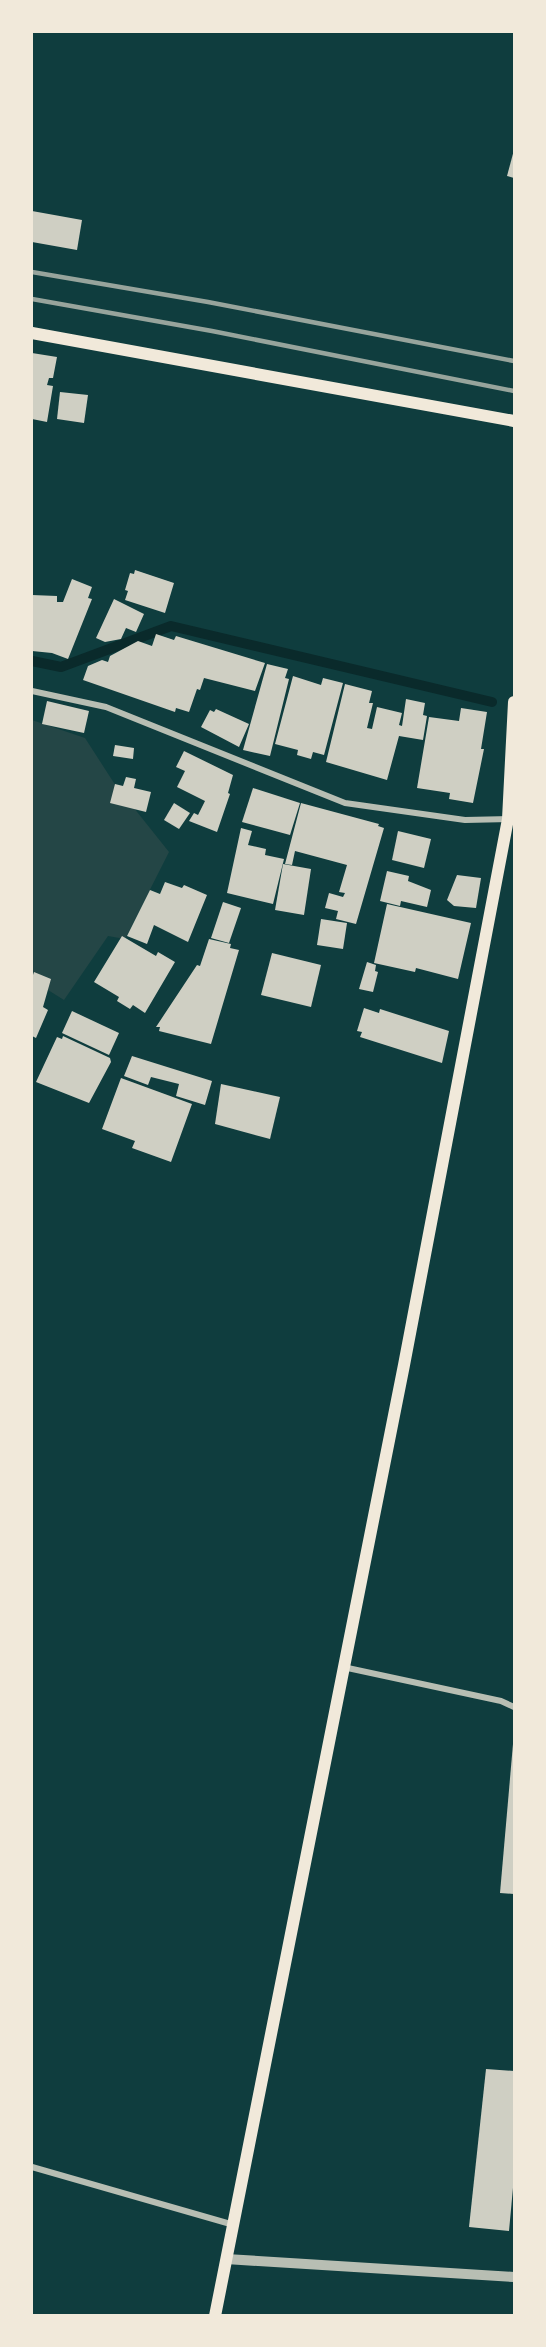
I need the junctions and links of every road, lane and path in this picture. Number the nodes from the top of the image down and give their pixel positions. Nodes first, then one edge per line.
1 (32, 333) edge
2 (514, 421) edge
3 (32, 691) edge
4 (514, 702) edge
5 (511, 819) edge
6 (342, 1667) junction
7 (514, 1707) edge
8 (32, 2167) edge
9 (235, 2225) junction
10 (226, 2259) junction
11 (514, 2277) edge
12 (215, 2316) edge

1 - 2 main road
3 - 5 street
4 - 5 main road
5 - 6 main road
6 - 7 street
6 - 9 main road
8 - 9 street
9 - 10 main road
10 - 11 street
10 - 12 main road

